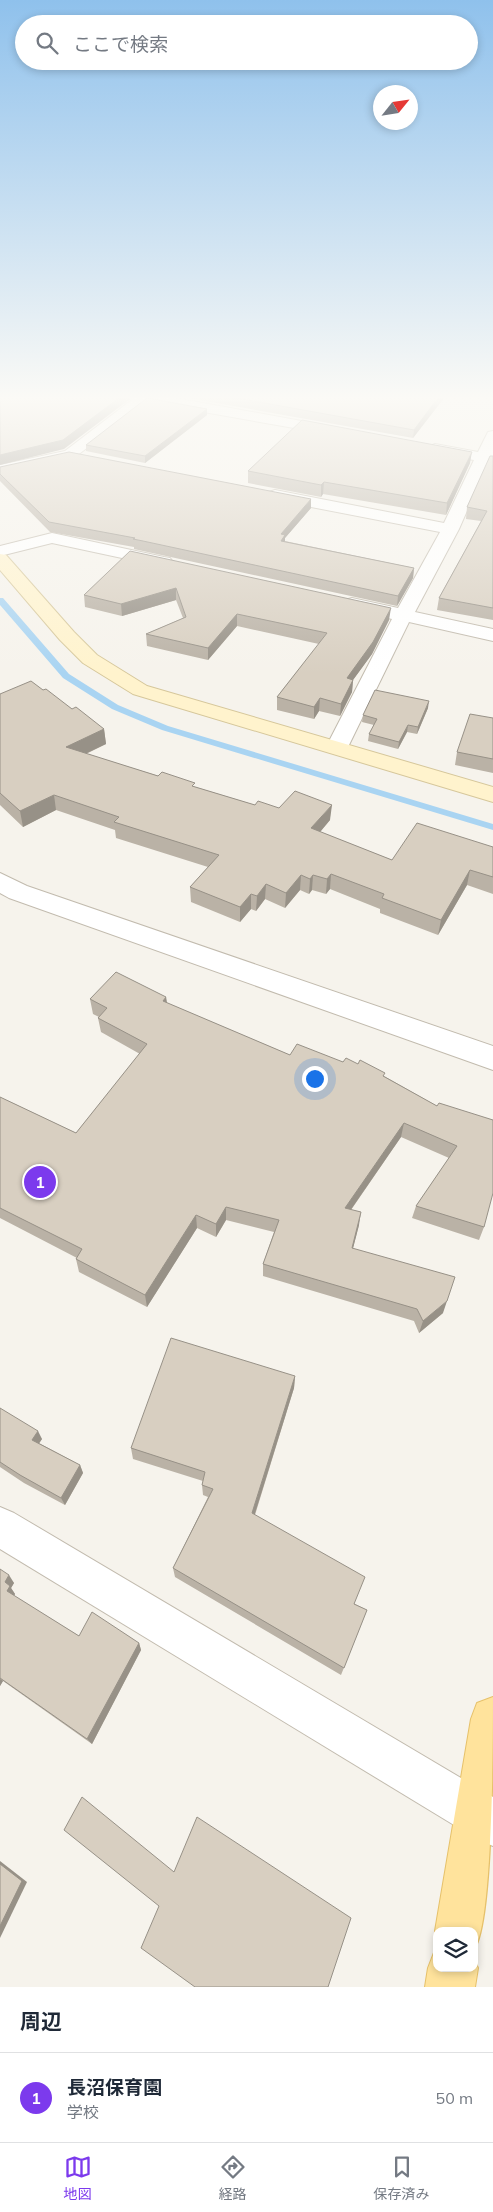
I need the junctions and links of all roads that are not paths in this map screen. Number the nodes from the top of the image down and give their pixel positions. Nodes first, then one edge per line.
1 (472, 488) edge
2 (255, 491) edge
3 (450, 529) junction
4 (0, 551) edge
5 (0, 559) edge
6 (179, 566) edge
7 (334, 600) edge
8 (402, 616) junction
9 (493, 635) edge
10 (337, 747) junction
11 (493, 794) edge
12 (0, 882) edge
13 (493, 1058) edge
14 (0, 1527) edge
15 (493, 1719) edge
16 (485, 1818) edge
17 (460, 1927) edge
18 (452, 1972) edge
19 (450, 1987) edge

1 - 3 street
2 - 3 street
3 - 8 street
4 - 6 street
5 - 10 street
7 - 8 street
8 - 9 street
8 - 10 street
10 - 11 street
12 - 13 street
14 - 16 street
15 - 16 main road
16 - 17 main road
18 - 19 main road

